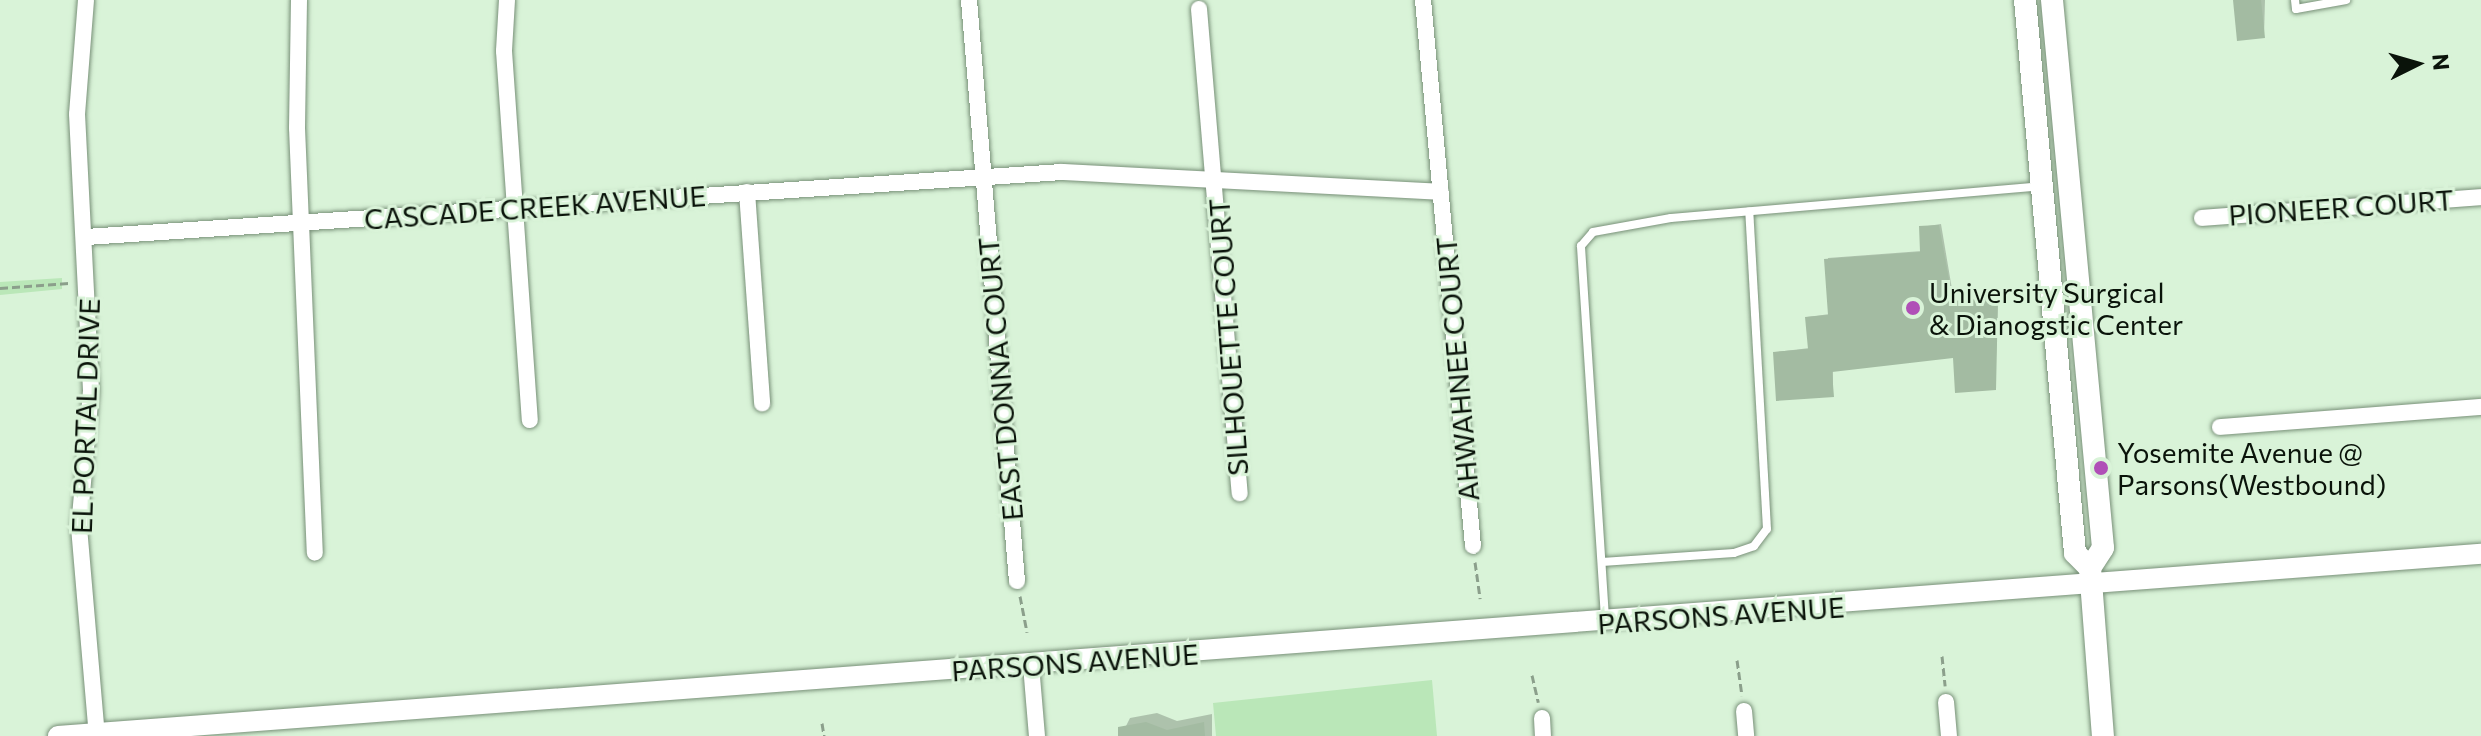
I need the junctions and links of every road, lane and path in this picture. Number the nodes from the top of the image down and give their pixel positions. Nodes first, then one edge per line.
1 (86, 0) edge
2 (299, 0) edge
3 (507, 0) edge
4 (969, 0) edge
5 (1423, 0) edge
6 (2025, 0) edge
7 (2052, 0) edge
8 (2295, 0) edge
9 (2346, 0) edge
10 (1199, 9) dead end
11 (983, 177) junction
12 (1216, 180) junction
13 (2042, 186) junction
14 (747, 192) junction
15 (1440, 192) junction
16 (2481, 197) edge
17 (515, 207) junction
18 (1749, 212) junction
19 (2202, 218) dead end
20 (304, 224) junction
21 (86, 237) junction
22 (88, 282) junction
23 (0, 288) edge
24 (762, 403) dead end
25 (2481, 407) edge
26 (530, 420) dead end
27 (2220, 427) dead end
28 (1240, 493) dead end
29 (1473, 546) joint
30 (315, 553) dead end
31 (2481, 554) edge
32 (1602, 562) junction
33 (2091, 577) junction
34 (1017, 581) joint
35 (1480, 599) dead end
36 (1605, 624) junction
37 (1027, 632) dead end
38 (1942, 656) dead end
39 (1737, 660) dead end
40 (1031, 665) junction
41 (1532, 675) dead end
42 (1946, 702) joint
43 (1744, 711) joint
44 (1542, 718) joint
45 (822, 723) dead end
46 (97, 735) edge
47 (58, 736) edge
48 (824, 736) edge
49 (1037, 736) edge
50 (1543, 736) edge
51 (1746, 736) edge
52 (1949, 736) edge
53 (2103, 736) edge

1 - 21 street, EL PORTAL DRIVE
2 - 20 street
3 - 17 street
4 - 11 street, EAST DONNA COURT
5 - 15 street, AHWAHNEE COURT
6 - 13 main road
7 - 33 main road
8 - 9 lane
10 - 12 street, SILHOUETTE COURT
11 - 12 street, CASCADE CREEK AVENUE
11 - 14 street, CASCADE CREEK AVENUE
11 - 34 street, EAST DONNA COURT
12 - 15 street, CASCADE CREEK AVENUE
12 - 28 street, SILHOUETTE COURT
13 - 18 lane
13 - 33 main road
14 - 17 street, CASCADE CREEK AVENUE
14 - 24 street
15 - 29 street, AHWAHNEE COURT
16 - 19 street, PIONEER COURT
17 - 20 street, CASCADE CREEK AVENUE
17 - 26 street
18 - 32 lane
18 - 32 lane
20 - 21 street, CASCADE CREEK AVENUE
20 - 30 street
21 - 22 street, EL PORTAL DRIVE
22 - 23 path
22 - 46 street, EL PORTAL DRIVE
25 - 27 street
29 - 35 path
31 - 33 street, PARSONS AVENUE
32 - 36 lane
33 - 36 street, PARSONS AVENUE
33 - 53 main road
34 - 37 path
36 - 40 street, PARSONS AVENUE
38 - 42 path
39 - 43 path
40 - 46 street, PARSONS AVENUE
40 - 49 street
41 - 44 path
42 - 52 street
43 - 51 street
44 - 50 street
45 - 48 path
46 - 47 street, PARSONS AVENUE

